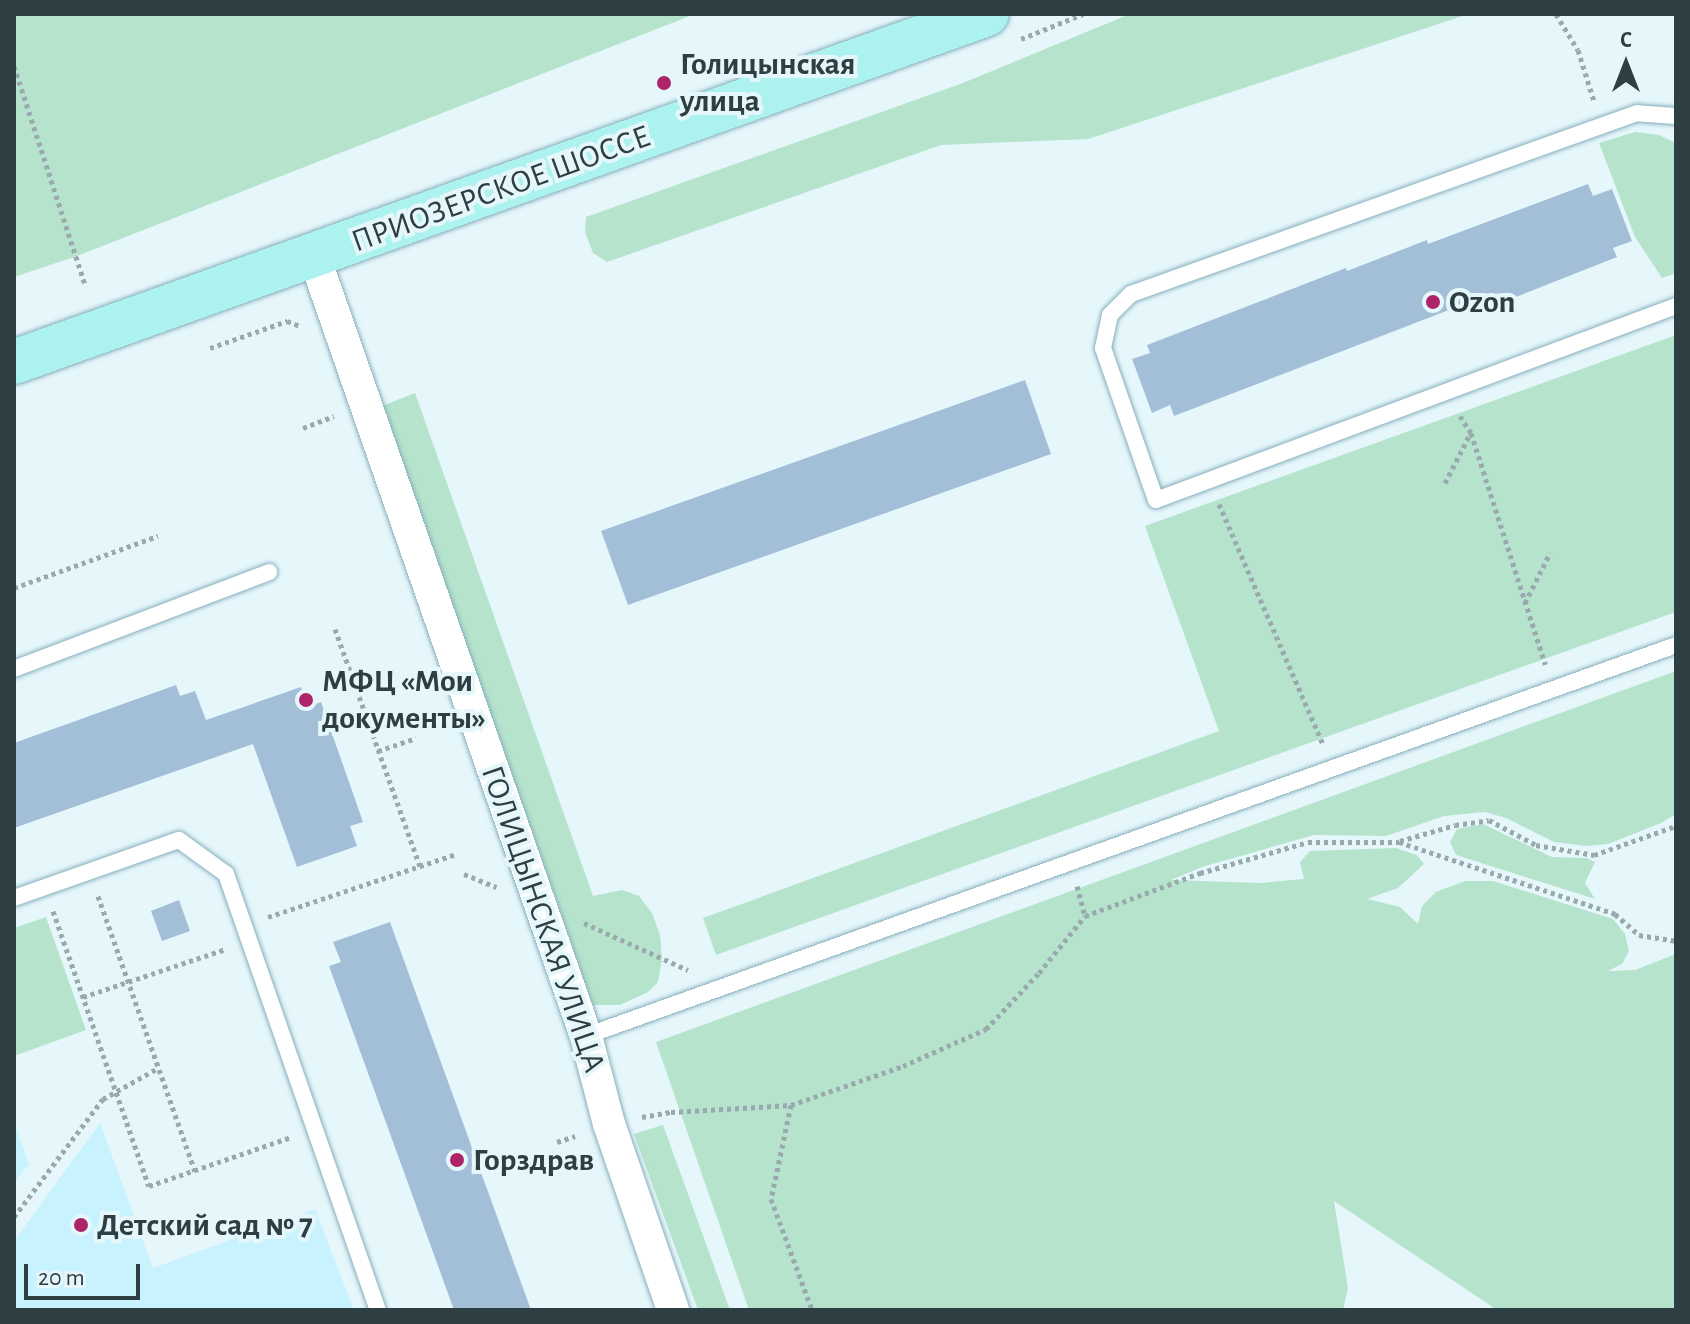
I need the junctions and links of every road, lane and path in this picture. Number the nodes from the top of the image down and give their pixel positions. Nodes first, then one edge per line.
1 (987, 14) edge
2 (1556, 14) edge
3 (14, 66) edge
4 (1676, 116) edge
5 (1601, 125) junction
6 (314, 256) junction
7 (85, 284) dead end
8 (1676, 306) edge
9 (304, 328) dead end
10 (210, 348) dead end
11 (14, 362) edge
12 (329, 402) dead end
13 (1454, 408) dead end
14 (303, 428) dead end
15 (1471, 433) junction
16 (1445, 483) dead end
17 (1216, 496) dead end
18 (158, 536) dead end
19 (1550, 553) dead end
20 (269, 572) dead end
21 (14, 588) edge
22 (1525, 603) junction
23 (335, 629) dead end
24 (1676, 645) edge
25 (1546, 668) dead end
26 (14, 669) edge
27 (416, 738) dead end
28 (1325, 748) dead end
29 (378, 751) junction
30 (1676, 826) edge
31 (1399, 842) junction
32 (456, 854) dead end
33 (420, 866) junction
34 (89, 872) junction
35 (45, 887) junction
36 (14, 898) edge
37 (246, 933) junction
38 (1676, 941) edge
39 (128, 981) junction
40 (83, 997) junction
41 (586, 1036) junction
42 (158, 1068) junction
43 (117, 1091) junction
44 (791, 1105) junction
45 (609, 1124) junction
46 (314, 1129) junction
47 (557, 1142) dead end
48 (195, 1171) junction
49 (14, 1217) edge
50 (378, 1310) edge
51 (673, 1310) edge
52 (812, 1310) edge

1 - 6 main road, ПРИОЗЕРСКОЕ ШОССЕ
2 - 5 path
3 - 7 path
4 - 5 lane
5 - 8 lane
6 - 11 main road, ПРИОЗЕРСКОЕ ШОССЕ
6 - 41 street, ГОЛИЦЫНСКАЯ УЛИЦА
9 - 10 path
12 - 14 path
13 - 15 path
15 - 16 path
15 - 22 path
17 - 28 path
18 - 21 path
19 - 22 path
20 - 26 lane
22 - 25 path
23 - 29 path
24 - 41 lane
27 - 29 path
29 - 33 path
30 - 31 path
31 - 38 path
31 - 44 path
32 - 33 path
33 - 37 path
34 - 35 lane
34 - 37 lane
34 - 39 path
35 - 36 lane
35 - 40 path
37 - 39 path
37 - 46 lane
39 - 40 path
39 - 42 path
40 - 43 path
41 - 45 street, ГОЛИЦЫНСКАЯ УЛИЦА
42 - 43 path
42 - 48 path
43 - 48 path
43 - 49 path
44 - 45 path
44 - 52 path
45 - 47 path
45 - 51 street, ГОЛИЦЫНСКАЯ УЛИЦА
46 - 48 path
46 - 50 lane

